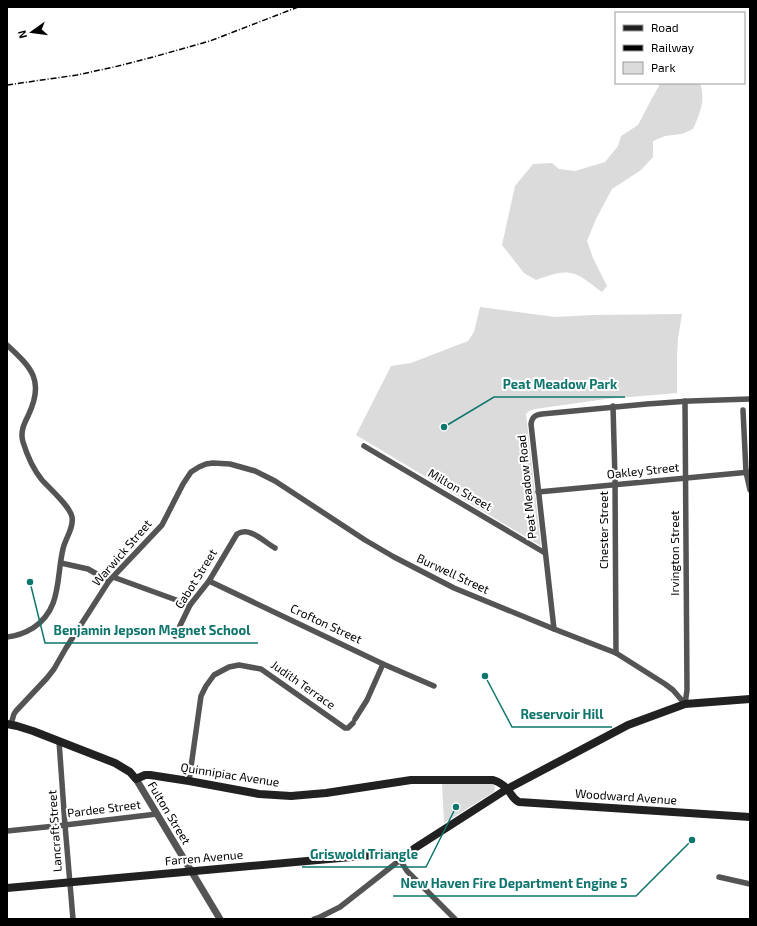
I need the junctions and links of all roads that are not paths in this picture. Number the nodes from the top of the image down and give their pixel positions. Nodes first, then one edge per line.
1 (7, 345) edge
2 (750, 399) edge
3 (685, 401) junction
4 (613, 406) junction
5 (743, 410) dead end
6 (364, 446) dead end
7 (213, 463) joint
8 (748, 472) edge
9 (686, 478) junction
10 (615, 484) junction
11 (750, 490) edge
12 (538, 492) junction
13 (275, 548) dead end
14 (545, 553) junction
15 (61, 563) junction
16 (111, 579) junction
17 (209, 581) junction
18 (190, 605) junction
19 (554, 629) junction
20 (175, 636) dead end
21 (7, 637) edge
22 (616, 653) junction
23 (383, 664) junction
24 (434, 686) dead end
25 (750, 699) edge
26 (685, 704) junction
27 (9, 724) edge
28 (59, 741) junction
29 (136, 779) junction
30 (189, 781) junction
31 (507, 789) junction
32 (157, 814) junction
33 (750, 817) edge
34 (65, 825) junction
35 (7, 831) edge
36 (400, 860) junction
37 (192, 871) junction
38 (719, 877) dead end
39 (70, 882) junction
40 (750, 884) edge
41 (7, 888) edge
42 (73, 919) edge
43 (220, 919) edge
44 (314, 919) edge
45 (455, 919) edge

1 - 15 street
2 - 3 street, Peat Meadow Road
3 - 4 street, Peat Meadow Road
3 - 9 street, Irvington Street
4 - 10 street, Chester Street
4 - 12 street, Peat Meadow Road
5 - 8 street
6 - 14 street, Milton Street
7 - 16 street, Warwick Street
7 - 19 street, Burwell Street
8 - 9 street, Oakley Street
8 - 11 street
9 - 10 street, Oakley Street
9 - 26 street, Irvington Street
10 - 12 street, Oakley Street
10 - 22 street, Chester Street
12 - 14 street, Peat Meadow Road
13 - 17 street, Cabot Street
14 - 19 street, Peat Meadow Road
15 - 16 street
15 - 21 street
16 - 18 street
16 - 27 street, Warwick Street
17 - 18 street, Cabot Street
17 - 23 street, Crofton Street
18 - 20 street, Cabot Street
19 - 22 street, Burwell Street
22 - 26 street, Burwell Street
23 - 24 street, Crofton Street
23 - 30 street, Judith Terrace
25 - 26 main road
26 - 31 main road
27 - 28 main road
28 - 29 main road
28 - 34 street, Lancraft Street
29 - 30 main road, Quinnipiac Avenue
29 - 32 street, Fulton Street
30 - 31 main road, Quinnipiac Avenue
31 - 33 main road, Woodward Avenue
31 - 36 main road
32 - 34 street, Pardee Street
32 - 37 street, Fulton Street
34 - 35 street, Pardee Street
34 - 39 street, Lancraft Street
36 - 37 main road, Farren Avenue
36 - 44 street
36 - 45 street
37 - 39 main road, Farren Avenue
37 - 43 street, Fulton Street
38 - 40 street
39 - 41 main road, Farren Avenue
39 - 42 street, Lancraft Street

